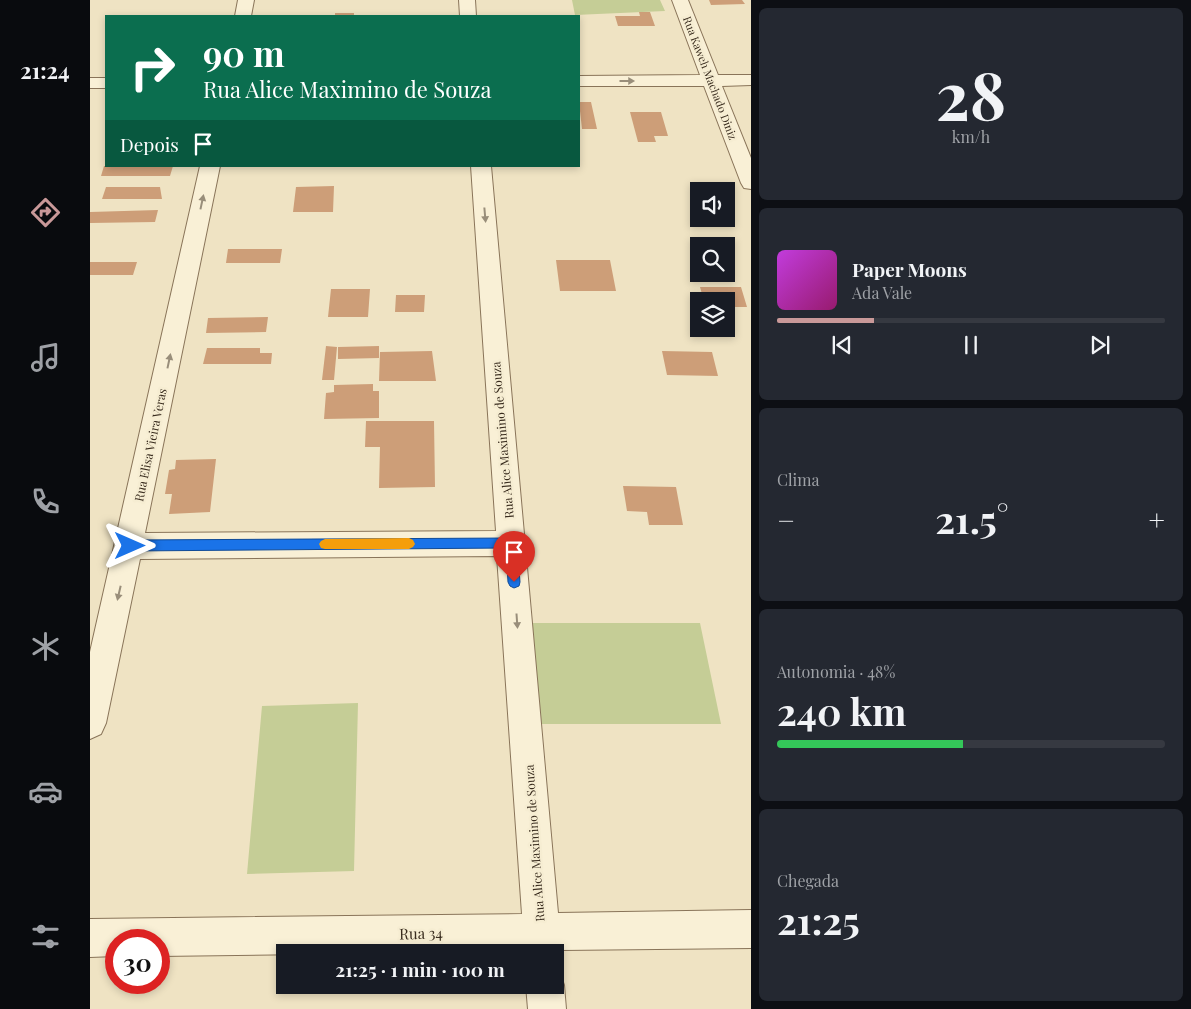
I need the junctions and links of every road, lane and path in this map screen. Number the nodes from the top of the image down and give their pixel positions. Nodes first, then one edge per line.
1 (246, 0) edge
2 (467, 0) edge
3 (680, 0) edge
4 (243, 15) edge
5 (468, 15) edge
6 (711, 80) junction
7 (751, 80) edge
8 (580, 81) edge
9 (90, 83) edge
10 (105, 83) edge
11 (210, 167) edge
12 (481, 167) edge
13 (751, 183) edge
14 (511, 543) junction
15 (130, 546) junction
16 (90, 723) edge
17 (751, 929) edge
18 (90, 938) edge
19 (542, 943) edge
20 (546, 994) edge
21 (547, 1009) edge

1 - 4 street
2 - 5 street
3 - 6 street, Rua Kaweh Machado Diniz
6 - 7 street
8 -> 6 street
6 - 13 street, Rua Kaweh Machado Diniz
9 - 10 street
15 -> 11 street, Rua Elisa Vieira Veras
12 -> 14 street, Rua Alice Maximino de Souza
14 - 15 street
14 -> 19 street, Rua Alice Maximino de Souza
15 -> 16 street, Rua Elisa Vieira Veras
17 - 19 street, Rua 34
18 - 19 street, Rua 34
20 - 21 street

